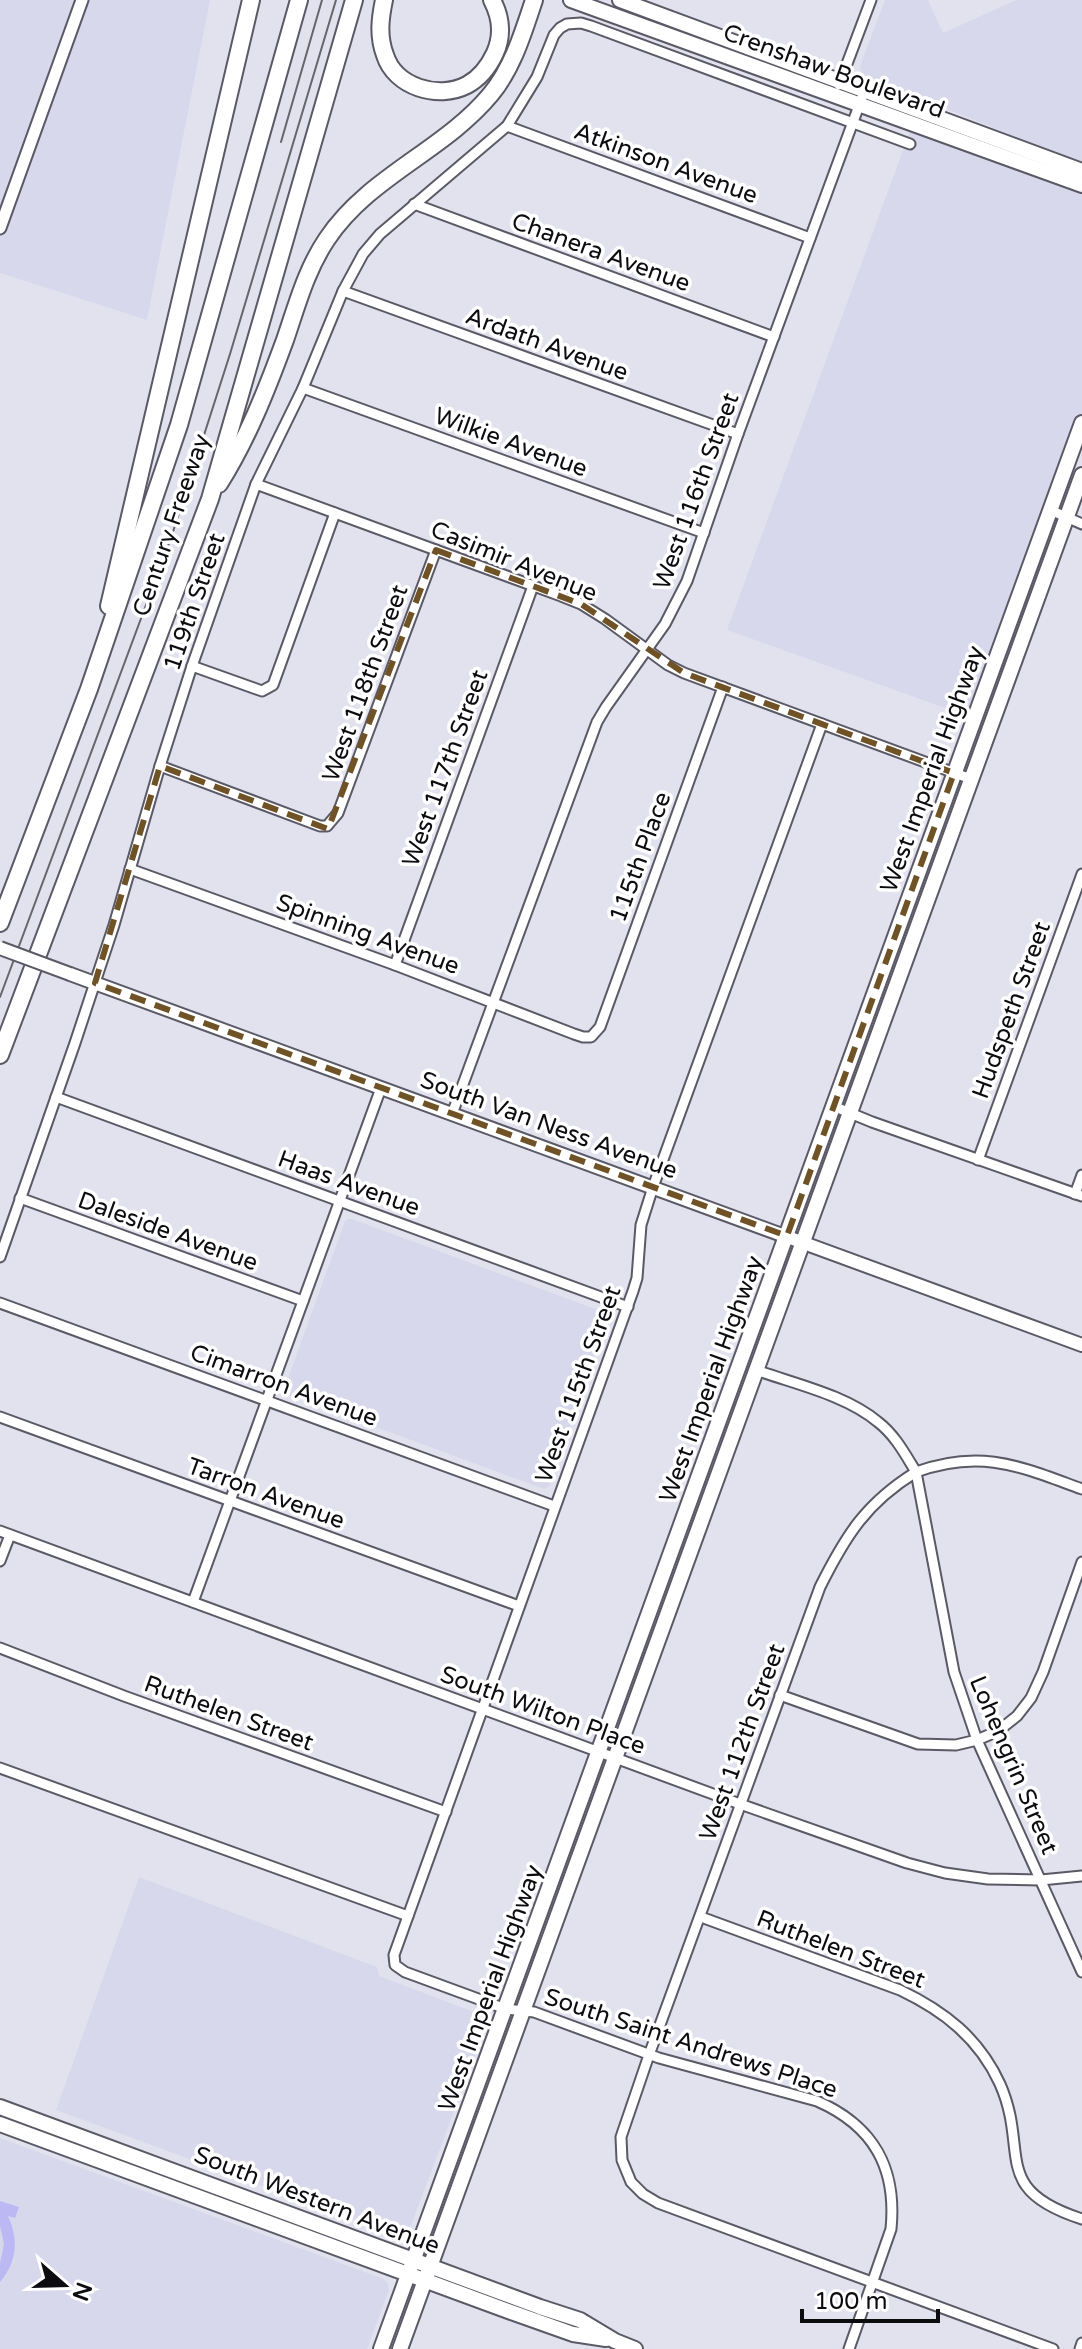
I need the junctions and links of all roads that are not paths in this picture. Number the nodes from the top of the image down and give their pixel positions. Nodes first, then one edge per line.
1 (82, 0) edge
2 (251, 0) edge
3 (297, 0) edge
4 (354, 0) edge
5 (384, 0) edge
6 (492, 0) edge
7 (534, 0) edge
8 (571, 0) edge
9 (620, 0) edge
10 (871, 0) edge
11 (837, 89) junction
12 (862, 98) junction
13 (853, 123) junction
14 (507, 126) junction
15 (910, 144) dead end
16 (1082, 171) edge
17 (1082, 185) edge
18 (414, 204) junction
19 (0, 228) edge
20 (810, 238) junction
21 (343, 291) junction
22 (774, 337) junction
23 (303, 388) junction
24 (1082, 423) edge
25 (738, 434) junction
26 (1082, 475) edge
27 (256, 484) junction
28 (210, 499) junction
29 (1050, 510) junction
30 (335, 513) junction
31 (1066, 518) junction
32 (1082, 524) edge
33 (704, 533) junction
34 (436, 550) junction
35 (533, 586) junction
36 (647, 650) junction
37 (192, 666) junction
38 (723, 687) junction
39 (89, 689) junction
40 (822, 724) junction
41 (160, 766) junction
42 (954, 773) junction
43 (971, 779) junction
44 (130, 869) junction
45 (1082, 874) edge
46 (0, 923) edge
47 (0, 948) edge
48 (395, 965) junction
49 (95, 983) junction
50 (493, 1002) junction
51 (591, 1037) joint
52 (0, 1055) edge
53 (381, 1088) junction
54 (56, 1097) junction
55 (833, 1106) junction
56 (850, 1113) junction
57 (452, 1114) junction
58 (978, 1160) junction
59 (1082, 1175) edge
60 (653, 1187) junction
61 (1079, 1195) edge
62 (20, 1198) junction
63 (339, 1201) junction
64 (787, 1236) junction
65 (803, 1243) junction
66 (0, 1257) edge
67 (303, 1301) junction
68 (0, 1303) edge
69 (628, 1307) junction
70 (1082, 1345) edge
71 (756, 1370) junction
72 (266, 1400) junction
73 (0, 1417) edge
74 (916, 1472) junction
75 (1082, 1489) edge
76 (230, 1501) junction
77 (554, 1506) junction
78 (5, 1533) edge
79 (0, 1561) edge
80 (1082, 1562) edge
81 (193, 1602) junction
82 (519, 1606) junction
83 (0, 1648) edge
84 (780, 1695) junction
85 (483, 1709) junction
86 (977, 1740) junction
87 (600, 1751) junction
88 (616, 1757) junction
89 (0, 1768) edge
90 (740, 1804) junction
91 (446, 1812) junction
92 (1082, 1876) edge
93 (1041, 1880) junction
94 (408, 1916) junction
95 (701, 1917) junction
96 (395, 1965) joint
97 (1082, 1972) edge
98 (506, 2009) junction
99 (525, 2010) junction
100 (649, 2055) junction
101 (0, 2107) edge
102 (0, 2124) edge
103 (1082, 2219) edge
104 (413, 2259) junction
105 (430, 2266) junction
106 (408, 2275) junction
107 (424, 2281) junction
108 (873, 2281) junction
109 (615, 2341) junction
110 (381, 2349) edge
111 (400, 2349) edge
112 (635, 2349) edge
113 (849, 2349) edge
114 (1053, 2349) edge

1 - 19 street
2 - 39 highway
3 - 39 highway, Century Freeway
4 - 28 highway, Century Freeway
5 - 6 highway
7 - 28 highway
8 - 11 main road, Crenshaw Boulevard
9 - 11 main road, Crenshaw Boulevard
10 - 11 street
11 - 12 main road, Crenshaw Boulevard
12 - 13 street, West 116th Street
12 - 16 main road, Crenshaw Boulevard
12 - 17 main road, Crenshaw Boulevard
13 - 14 street, 119th Street
13 - 15 street
13 - 20 street, West 116th Street
14 - 18 street, 119th Street
14 - 20 street, Atkinson Avenue
18 - 21 street, 119th Street
18 - 22 street, Chanera Avenue
20 - 22 street, West 116th Street
21 - 23 street, 119th Street
21 - 25 street, Ardath Avenue
22 - 25 street, West 116th Street
23 - 27 street, 119th Street
23 - 33 street, Wilkie Avenue
24 - 29 main road, West Imperial Highway
25 - 33 street, West 116th Street
26 - 31 main road, West Imperial Highway
27 - 30 street, Casimir Avenue
27 - 37 street, 119th Street
28 - 52 highway, Century Freeway
29 - 31 street
29 - 42 main road, West Imperial Highway
30 - 34 street, Casimir Avenue
30 - 37 street
31 - 32 street
31 - 43 main road, West Imperial Highway
33 - 36 street, West 116th Street
34 - 35 street, Casimir Avenue
34 - 41 street, West 118th Street
35 - 36 street, Casimir Avenue
35 - 48 street, West 117th Street
36 - 38 street, Casimir Avenue
36 - 50 street, West 116th Street
37 - 41 street, 119th Street
38 - 40 street, Casimir Avenue
38 - 51 street, 115th Place
39 - 46 highway, Century Freeway
40 - 42 street, Casimir Avenue
40 - 60 street, West 115th Street
41 - 44 street, 119th Street
42 - 43 street, Casimir Avenue
42 - 55 main road, West Imperial Highway
43 - 56 main road, West Imperial Highway
44 - 48 street, Spinning Avenue
44 - 49 street, 119th Street
45 - 58 street, Hudspeth Street
47 - 49 main road, South Van Ness Avenue, bridge
48 - 50 street, Spinning Avenue
49 - 53 main road, South Van Ness Avenue
49 - 54 street, 119th Street
50 - 51 street, Spinning Avenue
50 - 57 street, West 116th Street
53 - 57 main road, South Van Ness Avenue
53 - 63 street
54 - 62 street, 119th Street
54 - 63 street, Haas Avenue
55 - 56 street
55 - 64 main road, West Imperial Highway
56 - 58 street
56 - 65 main road, West Imperial Highway
57 - 60 main road, South Van Ness Avenue
58 - 61 street
59 - 61 street
60 - 64 main road, South Van Ness Avenue
60 - 69 street, West 115th Street
62 - 66 street, 119th Street
62 - 67 street, Daleside Avenue
63 - 67 street
63 - 69 street, Haas Avenue
64 - 65 main road, South Van Ness Avenue
64 - 87 main road, West Imperial Highway
65 - 70 main road, South Van Ness Avenue
65 - 71 main road, West Imperial Highway
67 - 72 street
68 - 72 street, Cimarron Avenue
69 - 77 street, West 115th Street
71 - 74 street
71 - 88 main road, West Imperial Highway
72 - 76 street
72 - 77 street, Cimarron Avenue
73 - 76 street, Tarron Avenue
74 - 75 street
74 - 84 street, West 112th Street
74 - 86 street, Lohengrin Street
76 - 81 street
76 - 82 street, Tarron Avenue
77 - 82 street, West 115th Street
78 - 79 street
78 - 81 street, South Wilton Place
80 - 86 street
81 - 85 street, South Wilton Place
82 - 85 street, West 115th Street
83 - 91 street, Ruthelen Street
84 - 86 street
84 - 90 street, West 112th Street
85 - 87 street, South Wilton Place
85 - 91 street, West 115th Street
86 - 93 street, Lohengrin Street
87 - 88 street, South Wilton Place
87 - 98 main road, West Imperial Highway
88 - 90 street, South Wilton Place
88 - 99 main road, West Imperial Highway
89 - 94 street
90 - 93 street, South Wilton Place
90 - 95 street, West 112th Street
91 - 94 street, West 115th Street
92 - 93 street, South Wilton Place
93 - 97 street, Lohengrin Street
94 - 96 street, West 115th Street
95 - 100 street, West 112th Street
95 - 103 street, Ruthelen Street
96 - 98 street, South Saint Andrews Place
98 - 99 street, South Saint Andrews Place
98 - 104 main road, West Imperial Highway
99 - 100 street, South Saint Andrews Place
99 - 105 main road, West Imperial Highway
100 - 108 street, South Saint Andrews Place
100 - 108 street, West 112th Street
101 - 104 main road, South Western Avenue
102 - 106 main road, South Western Avenue
104 - 105 main road, South Western Avenue
104 - 106 main road, West Imperial Highway
105 - 107 main road, West Imperial Highway
105 - 109 main road, South Western Avenue
106 - 107 main road, South Western Avenue
106 - 110 main road, West Imperial Highway
107 - 109 main road, South Western Avenue
107 - 111 main road, West Imperial Highway
108 - 113 street, South Saint Andrews Place
108 - 114 street, West 112th Street
109 - 112 main road, South Western Avenue

